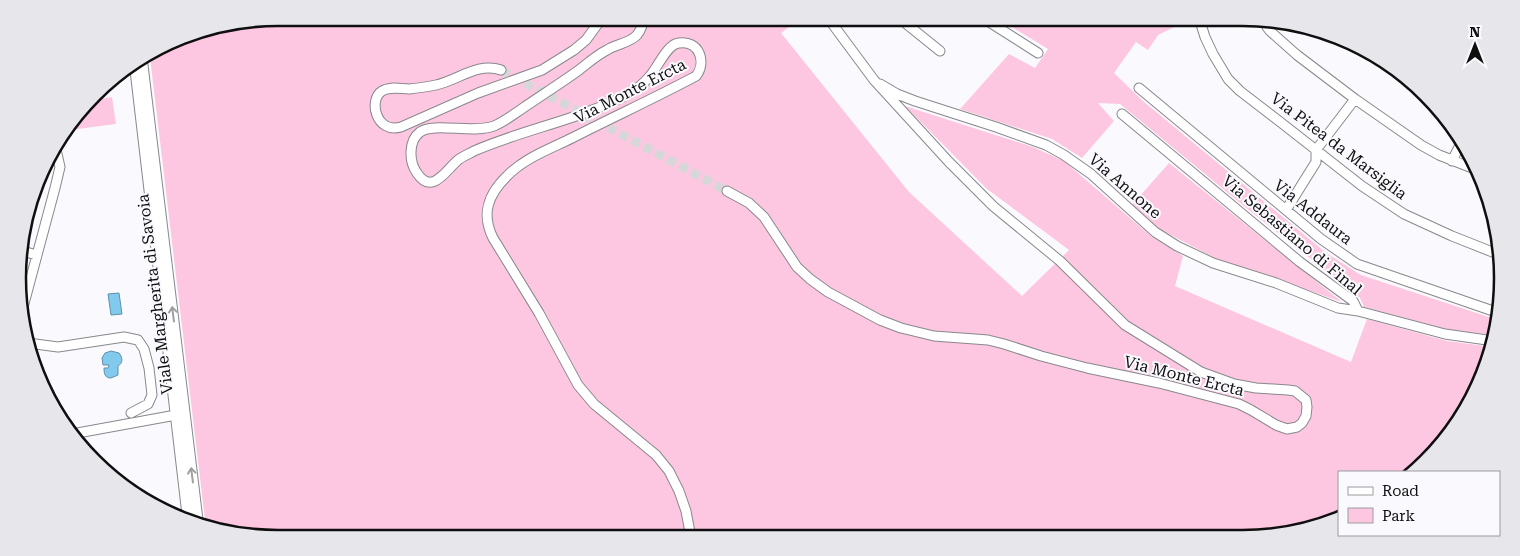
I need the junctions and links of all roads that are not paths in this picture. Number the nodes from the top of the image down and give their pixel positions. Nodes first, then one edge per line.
1 (596, 26) edge
2 (641, 26) edge
3 (834, 26) edge
4 (909, 26) edge
5 (996, 26) edge
6 (1202, 26) edge
7 (1267, 28) edge
8 (940, 51) dead end
9 (1038, 53) dead end
10 (143, 66) edge
11 (501, 70) tunnel mouth
12 (136, 71) edge
13 (874, 80) junction
14 (1139, 88) dead end
15 (1355, 99) junction
16 (1122, 114) dead end
17 (1458, 149) edge
18 (1316, 150) junction
19 (58, 156) edge
20 (1452, 161) junction
21 (1468, 166) edge
22 (727, 191) tunnel mouth
23 (1286, 210) junction
24 (28, 252) edge
25 (1492, 252) edge
26 (36, 255) junction
27 (27, 292) edge
28 (1358, 311) junction
29 (1492, 311) edge
30 (1486, 340) edge
31 (35, 344) edge
32 (131, 413) dead end
33 (176, 415) junction
34 (79, 433) edge
35 (187, 513) edge
36 (197, 516) edge
37 (690, 530) edge

1 - 11 street
2 - 37 street, Via Monte Ercta
3 - 13 street, Via Monte Ercta
4 - 8 street
5 - 9 street
6 - 18 street, Via Pitea da Marsiglia
7 - 15 street
36 -> 10 street, Viale Margherita di Savoia
12 - 33 street, Viale Margherita di Savoia
13 - 22 street, Via Monte Ercta
13 - 28 street, Via Annone
14 - 23 street, Via Addaura
15 - 18 street
15 - 20 street
16 - 28 street, Via Sebastiano di Final
17 - 20 street
18 - 23 street
18 - 25 street, Via Pitea da Marsiglia
19 - 26 street
20 - 21 street
23 - 29 street, Via Addaura
24 - 26 street
26 - 27 street
28 - 30 street, Via Sebastiano di Final
31 - 32 street
33 - 34 street
33 - 35 street, Viale Margherita di Savoia

